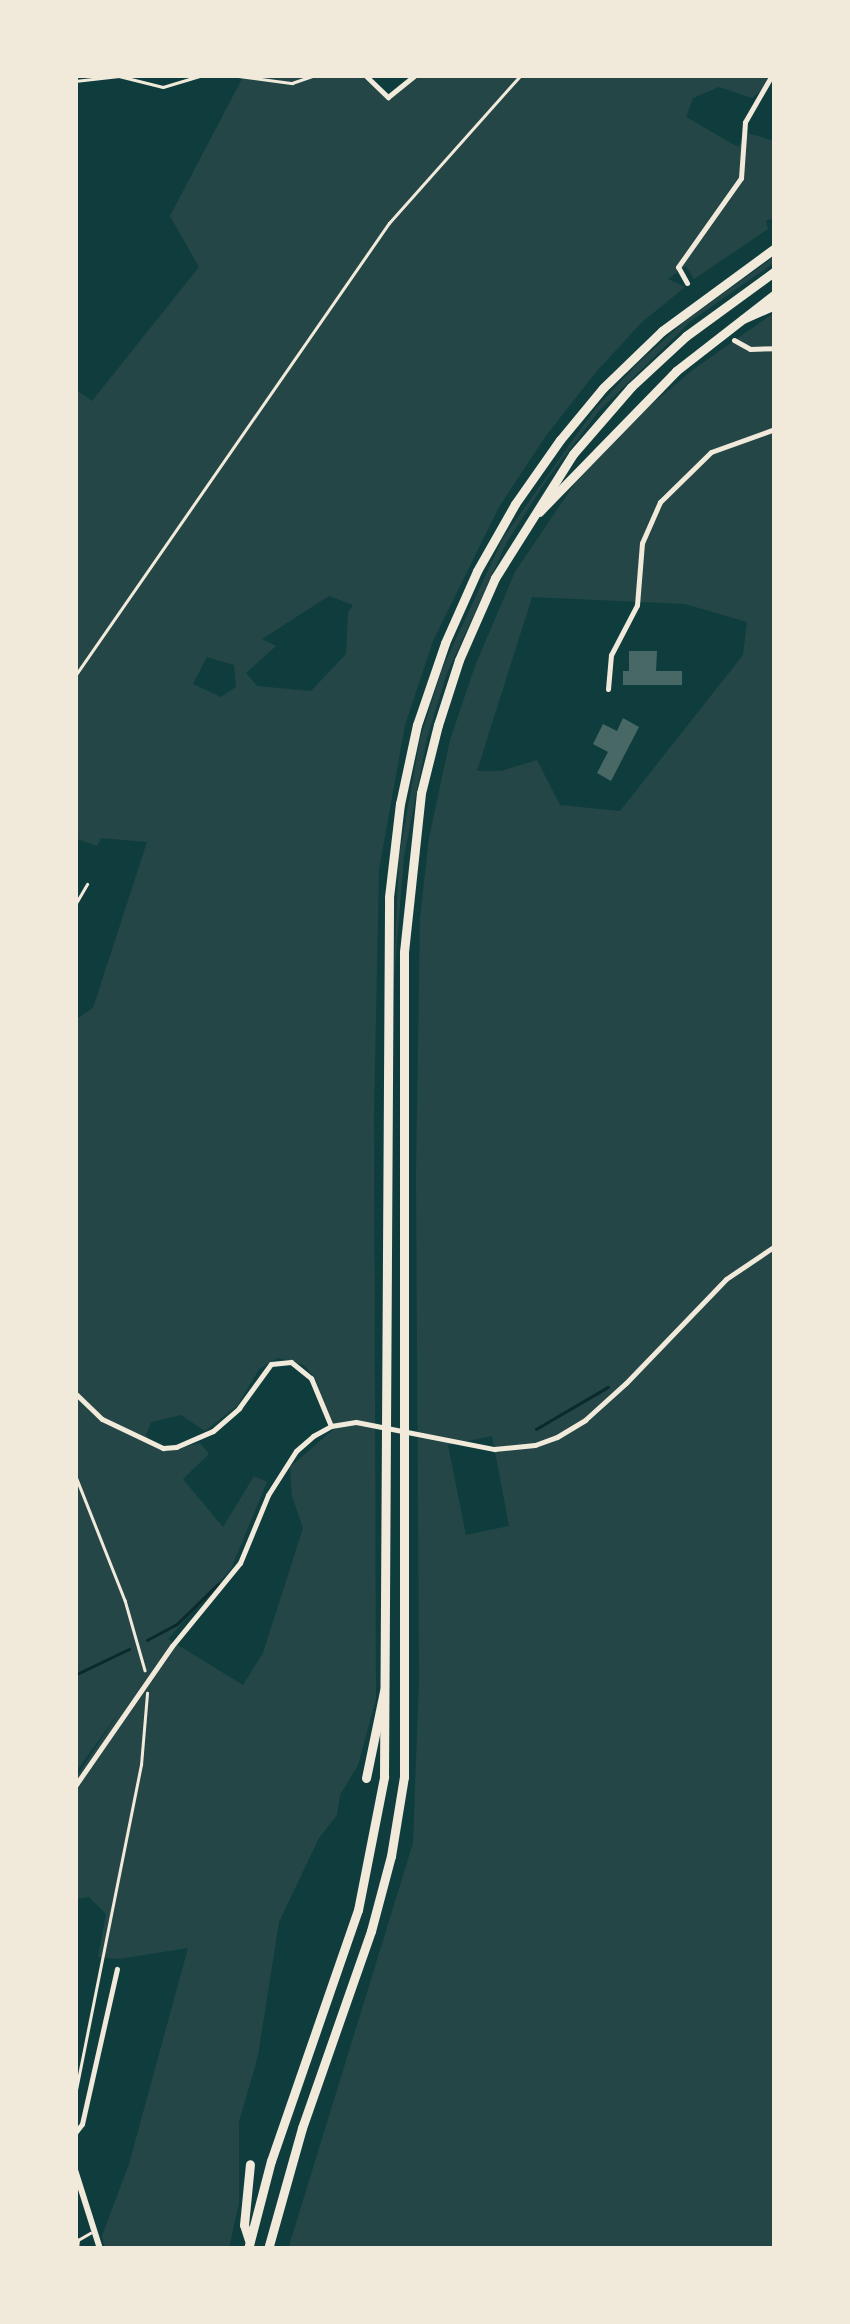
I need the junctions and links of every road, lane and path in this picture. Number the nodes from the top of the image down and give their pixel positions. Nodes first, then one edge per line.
1 (203, 75) edge
2 (231, 75) edge
3 (315, 75) edge
4 (365, 75) edge
5 (414, 75) edge
6 (520, 75) edge
7 (772, 75) edge
8 (75, 81) edge
9 (775, 248) edge
10 (775, 271) edge
11 (687, 283) dead end
12 (775, 294) edge
13 (775, 305) edge
14 (736, 322) junction
15 (734, 340) dead end
16 (775, 348) edge
17 (775, 429) edge
18 (529, 520) junction
19 (75, 676) edge
20 (608, 689) dead end
21 (87, 884) dead end
22 (75, 905) edge
23 (775, 1246) edge
24 (75, 1393) edge
25 (330, 1426) junction
26 (75, 1474) edge
27 (144, 1668) dead end
28 (388, 1684) junction
29 (147, 1700) dead end
30 (366, 1778) dead end
31 (75, 1786) edge
32 (117, 1969) dead end
33 (75, 2095) edge
34 (75, 2132) edge
35 (250, 2164) dead end
36 (75, 2170) edge
37 (95, 2231) junction
38 (249, 2245) edge
39 (77, 2249) edge
40 (100, 2249) edge
41 (268, 2249) edge

1 - 8 path
2 - 3 path
4 - 5 street
6 - 19 path
7 - 11 street
9 - 28 highway
10 - 18 highway
12 - 14 highway
13 - 14 highway
14 - 18 highway
15 - 16 street
17 - 20 street
18 - 41 highway
21 - 22 lane
23 - 25 street
24 - 25 street
25 - 31 street
26 - 27 path
28 - 30 highway
28 - 38 highway
29 - 33 path
32 - 34 street
35 - 38 highway
36 - 37 street
37 - 39 lane
37 - 40 street

